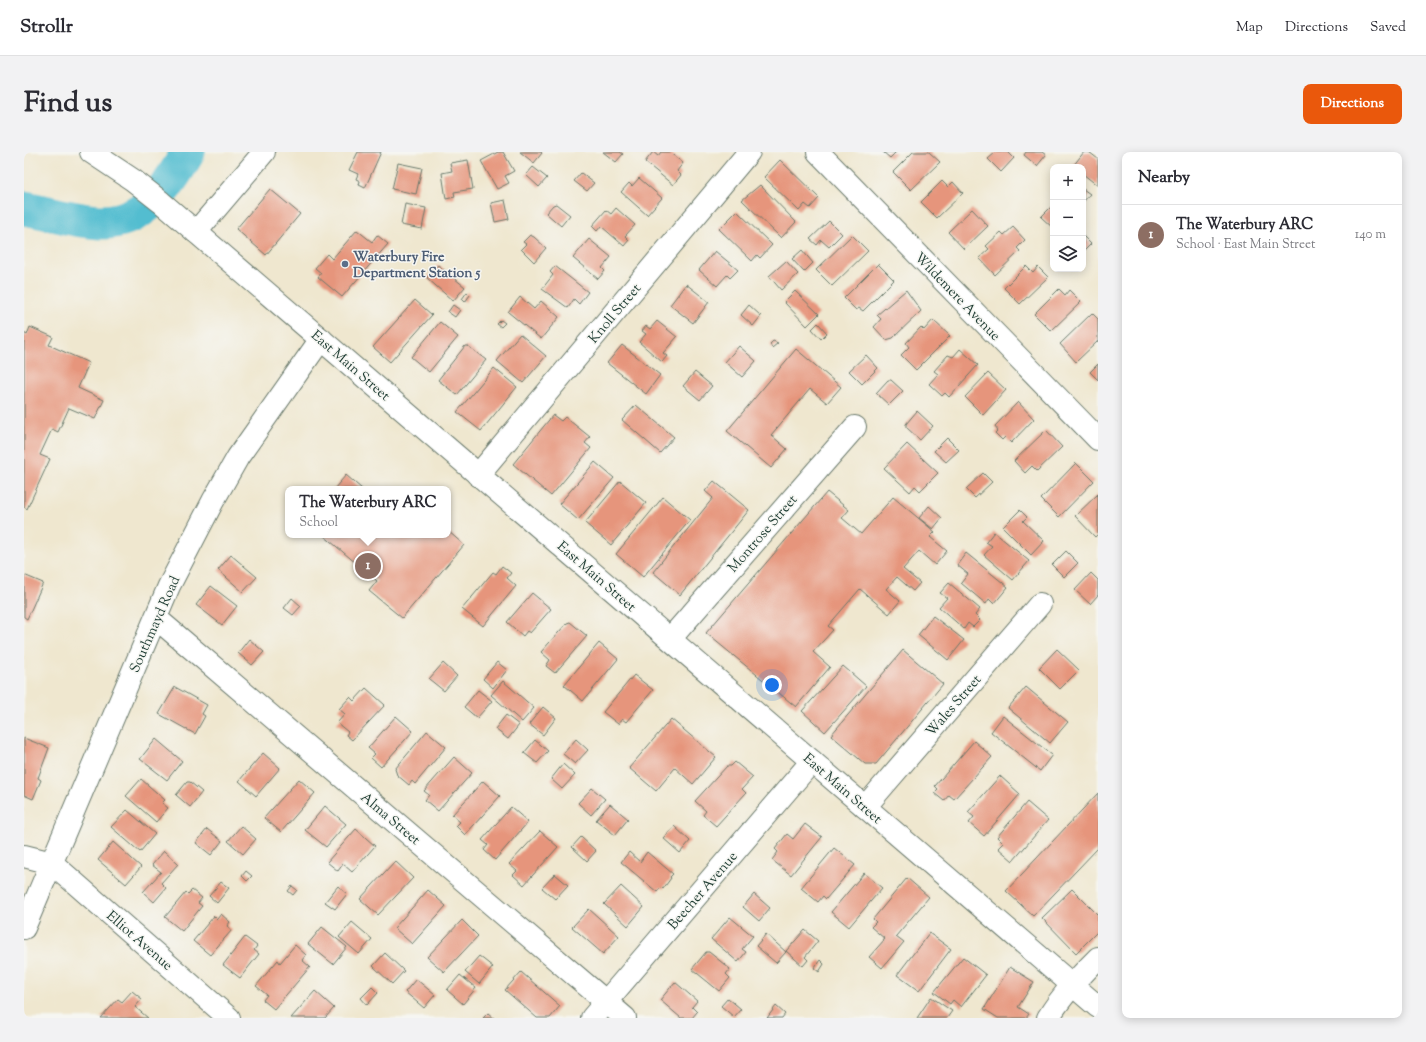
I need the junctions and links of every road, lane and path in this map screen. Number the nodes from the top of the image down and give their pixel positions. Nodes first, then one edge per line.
1 (91, 152) edge
2 (264, 152) edge
3 (749, 152) edge
4 (818, 152) edge
5 (196, 232) junction
6 (321, 339) junction
7 (855, 427) dead end
8 (1098, 439) edge
9 (478, 474) junction
10 (1040, 604) dead end
11 (156, 618) junction
12 (670, 639) junction
13 (812, 761) junction
14 (865, 807) junction
15 (24, 856) edge
16 (52, 863) junction
17 (24, 928) edge
18 (1098, 958) edge
19 (1072, 985) junction
20 (606, 1002) junction
21 (1098, 1007) edge
22 (229, 1018) edge
23 (592, 1018) edge
24 (625, 1018) edge
25 (1048, 1018) edge

1 - 5 street, East Main Street
2 - 5 street
3 - 9 street, Knoll Street
4 - 8 street, Wildemere Avenue
5 - 6 street, East Main Street
6 - 9 street, East Main Street
6 - 11 street, Southmayd Road
7 - 12 street, Montrose Street
9 - 12 street, East Main Street
10 - 14 street, Wales Street
11 - 16 street, Southmayd Road
11 - 20 street, Alma Street
12 - 13 street, East Main Street
13 - 14 street, East Main Street
13 - 20 street, Beecher Avenue
14 - 19 street, East Main Street
15 - 16 street
16 - 17 street, Southmayd Road
16 - 22 street, Elliot Avenue
18 - 19 street
19 - 21 street, East Main Street
19 - 25 street
20 - 23 street, Beecher Avenue
20 - 24 street, Alma Street

